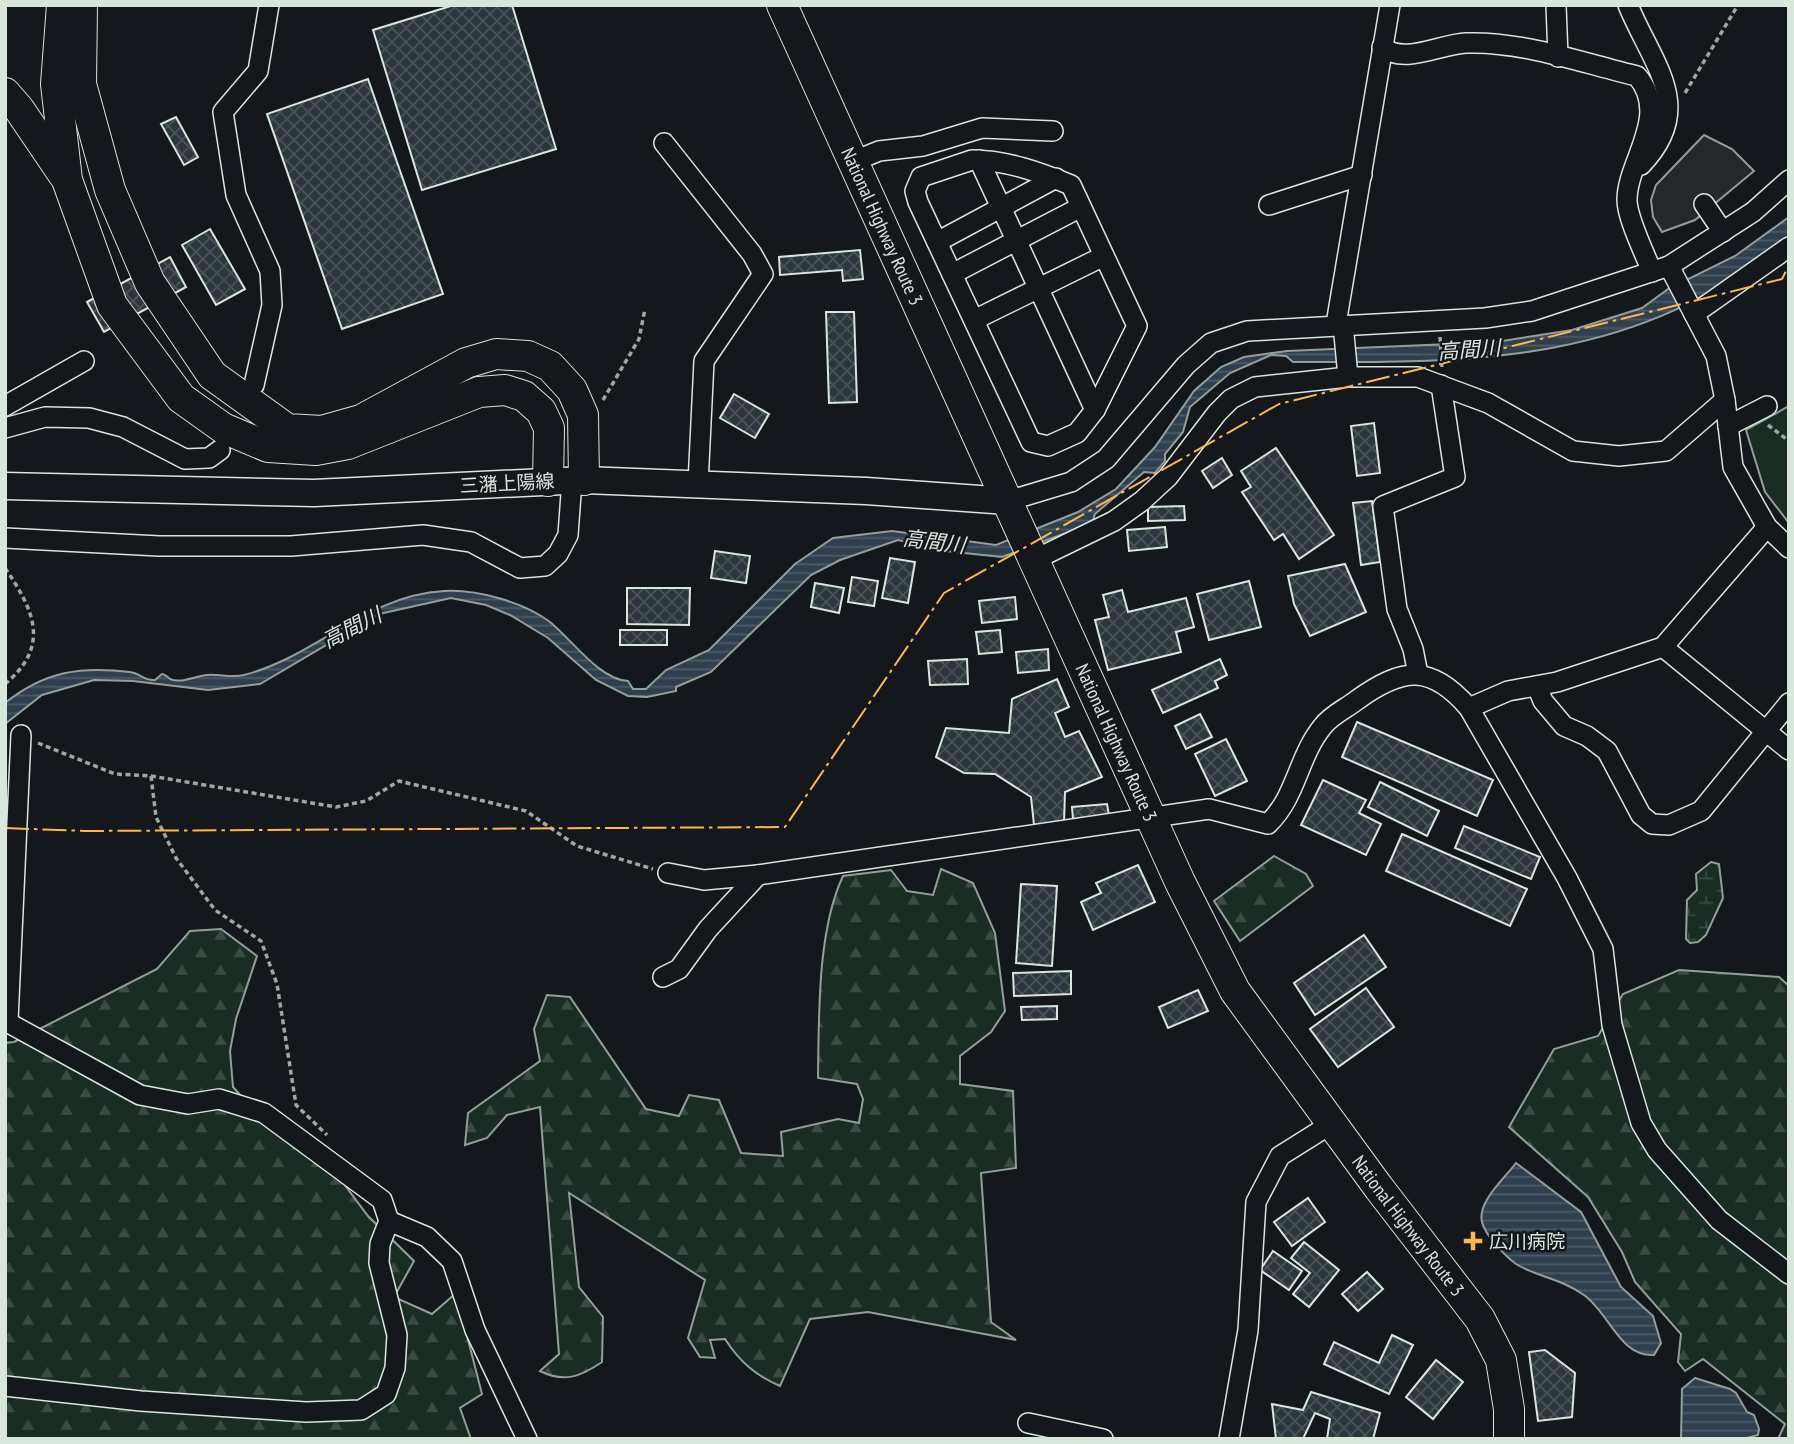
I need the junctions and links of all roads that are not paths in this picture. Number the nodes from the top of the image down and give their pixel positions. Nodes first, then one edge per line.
1 (62, 5) edge
2 (82, 5) edge
3 (269, 5) edge
4 (782, 5) edge
5 (1390, 5) edge
6 (1556, 5) edge
7 (1629, 5) edge
8 (1382, 47) junction
9 (1558, 57) junction
10 (5, 93) edge
11 (1053, 131) dead end
12 (664, 143) dead end
13 (923, 146) junction
14 (979, 160) junction
15 (852, 162) junction
16 (935, 172) junction
17 (1633, 173) junction
18 (1362, 174) junction
19 (1055, 178) junction
20 (67, 180) junction
21 (1789, 180) edge
22 (1704, 204) dead end
23 (1269, 205) dead end
24 (1002, 207) junction
25 (1081, 207) junction
26 (1723, 232) junction
27 (1018, 239) junction
28 (937, 242) junction
29 (1789, 247) edge
30 (1104, 256) junction
31 (1665, 271) junction
32 (952, 274) junction
33 (1039, 289) junction
34 (1692, 310) junction
35 (974, 320) junction
36 (1341, 328) junction
37 (84, 360) dead end
38 (1347, 373) junction
39 (1441, 377) junction
40 (254, 385) dead end
41 (1725, 400) junction
42 (5, 406) edge
43 (1760, 409) road end
44 (1095, 410) junction
45 (1728, 426) junction
46 (5, 428) edge
47 (220, 450) dead end
48 (568, 480) junction
49 (698, 484) junction
50 (17, 487) edge
51 (1013, 512) junction
52 (1767, 527) junction
53 (5, 538) edge
54 (1789, 548) edge
55 (1033, 556) junction
56 (1663, 647) junction
57 (1418, 674) junction
58 (1537, 686) junction
59 (1789, 704) edge
60 (1469, 708) junction
61 (1766, 731) junction
62 (21, 735) road end
63 (1789, 750) edge
64 (1150, 820) junction
65 (668, 873) road end
66 (758, 875) junction
67 (663, 978) dead end
68 (7, 1021) edge
69 (1331, 1124) junction
70 (389, 1221) junction
71 (1789, 1274) edge
72 (5, 1386) edge
73 (1028, 1423) dead end
74 (527, 1439) edge
75 (1103, 1439) edge
76 (1229, 1439) edge
77 (1509, 1439) edge

1 - 20 highway
2 - 48 highway
3 - 40 street
4 - 15 highway, National Highway Route 3
5 - 8 street
6 - 9 street
7 - 17 street
8 - 9 street
8 - 18 street
9 - 17 street
10 - 20 highway
11 - 13 street
12 - 49 street
13 - 15 street
13 - 16 street
14 - 16 street
14 - 19 street
14 - 24 street
15 - 51 highway, National Highway Route 3
16 - 28 street
17 - 31 street
18 - 23 street
18 - 36 street
19 - 24 street
19 - 25 street
20 - 48 highway
21 - 26 street
22 - 26 street
24 - 27 street
24 - 28 street
25 - 27 street
25 - 30 street
26 - 31 street
27 - 32 street
27 - 33 street
28 - 32 street
29 - 34 street
30 - 33 street
30 - 44 street
31 - 34 street
31 - 36 street
32 - 35 street
33 - 35 street
33 - 44 street
34 - 41 street
35 - 44 street
36 - 38 street
36 - 51 street
37 - 42 street
38 - 39 street
38 - 55 street
39 - 41 street
39 - 57 street
41 - 45 street
43 - 45 street
45 - 52 street
46 - 47 street
48 - 49 main road, 三潴上陽線
48 - 50 main road, 三潴上陽線
48 - 53 street
49 - 51 main road, 三潴上陽線
51 - 55 highway, National Highway Route 3
52 - 54 street
52 - 56 street
55 - 64 highway, National Highway Route 3
56 - 58 street
56 - 61 street
57 - 60 street
57 - 64 street
58 - 60 street
58 - 61 street
59 - 61 street
60 - 71 street
61 - 63 street
62 - 68 street
64 - 66 street
64 - 69 highway, National Highway Route 3
65 - 66 street
66 - 67 street
68 - 70 street
69 - 76 street
69 - 77 highway, National Highway Route 3
70 - 72 street
70 - 74 street
73 - 75 street

